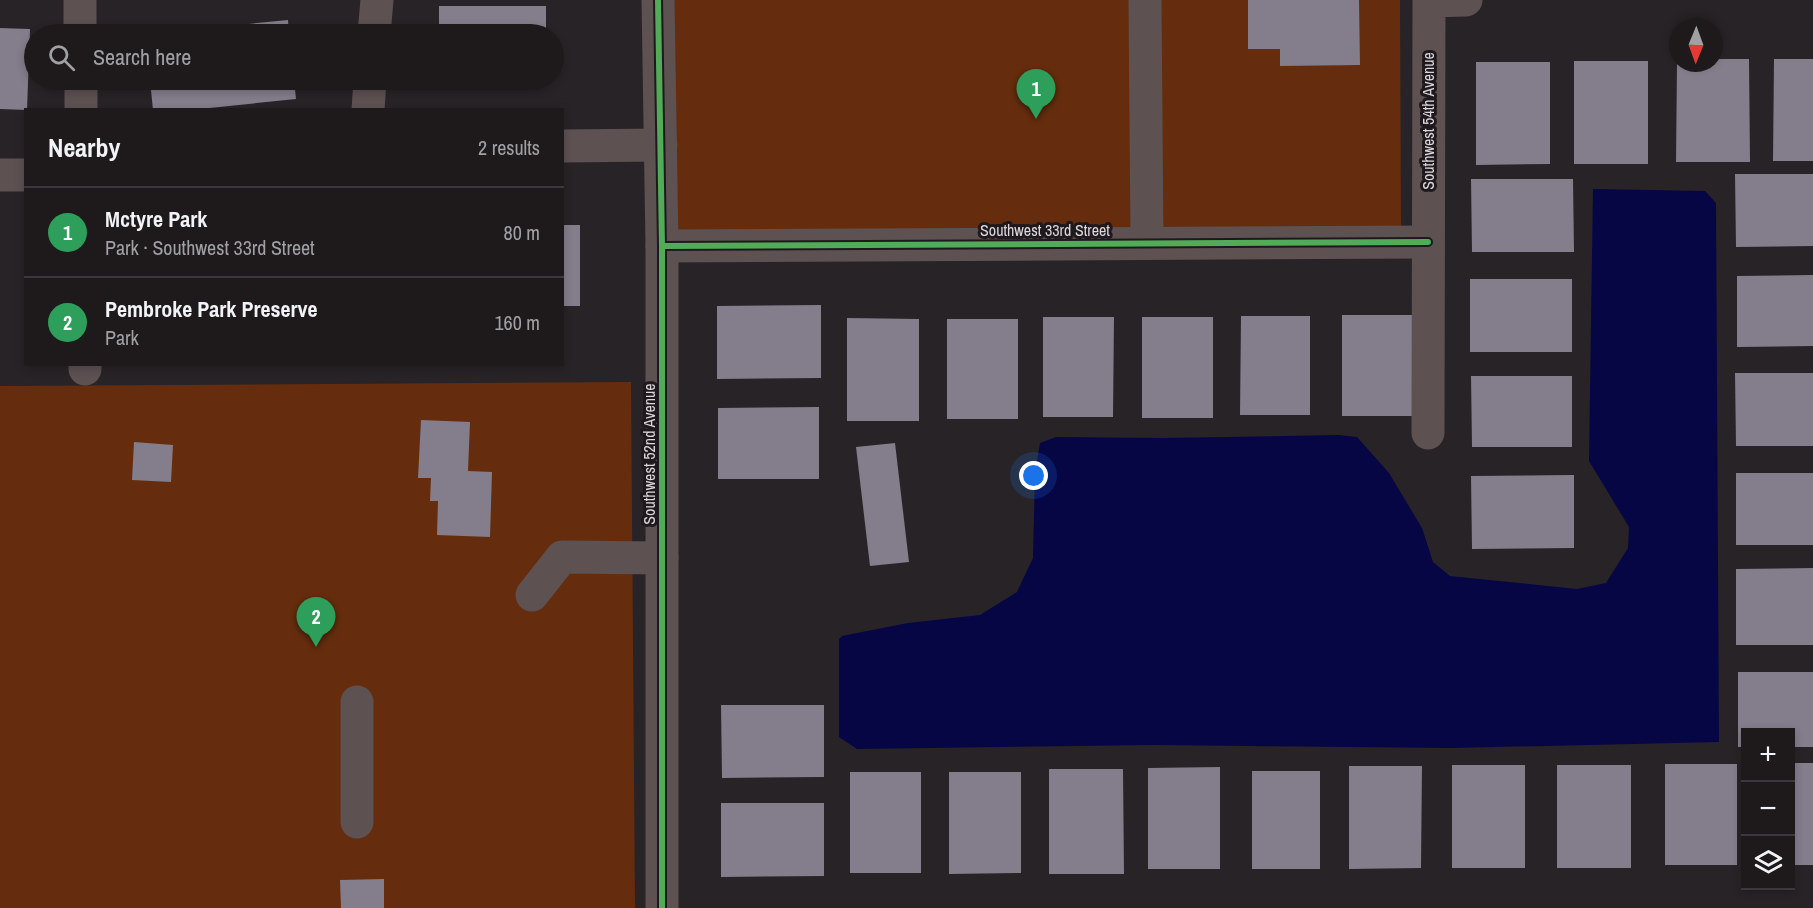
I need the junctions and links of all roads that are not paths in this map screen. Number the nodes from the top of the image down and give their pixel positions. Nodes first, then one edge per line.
1 (80, 0) edge
2 (377, 0) edge
3 (658, 0) edge
4 (1145, 0) edge
5 (1466, 0) edge
6 (1429, 1) edge
7 (80, 24) edge
8 (375, 24) edge
9 (81, 90) edge
10 (369, 90) edge
11 (81, 108) edge
12 (368, 108) edge
13 (661, 145) junction
14 (564, 146) edge
15 (0, 175) edge
16 (24, 175) edge
17 (1428, 242) junction
18 (1147, 243) junction
19 (662, 246) junction
20 (1428, 433) dead end
21 (662, 558) junction
22 (532, 596) dead end
23 (357, 702) dead end
24 (357, 822) dead end
25 (662, 908) edge

1 - 7 street
2 - 8 street
3 - 13 street, Southwest 52nd Avenue
4 - 18 street
5 - 6 street
6 - 17 street, Southwest 54th Avenue
9 - 11 street
10 - 12 street
13 - 14 street
13 - 19 street, Southwest 52nd Avenue
15 - 16 street
17 - 18 street, Southwest 33rd Street
17 - 20 street, Southwest 54th Avenue
18 - 19 street, Southwest 33rd Street
19 - 21 street, Southwest 52nd Avenue
21 - 22 street
21 - 25 street, Southwest 52nd Avenue
23 - 24 street

